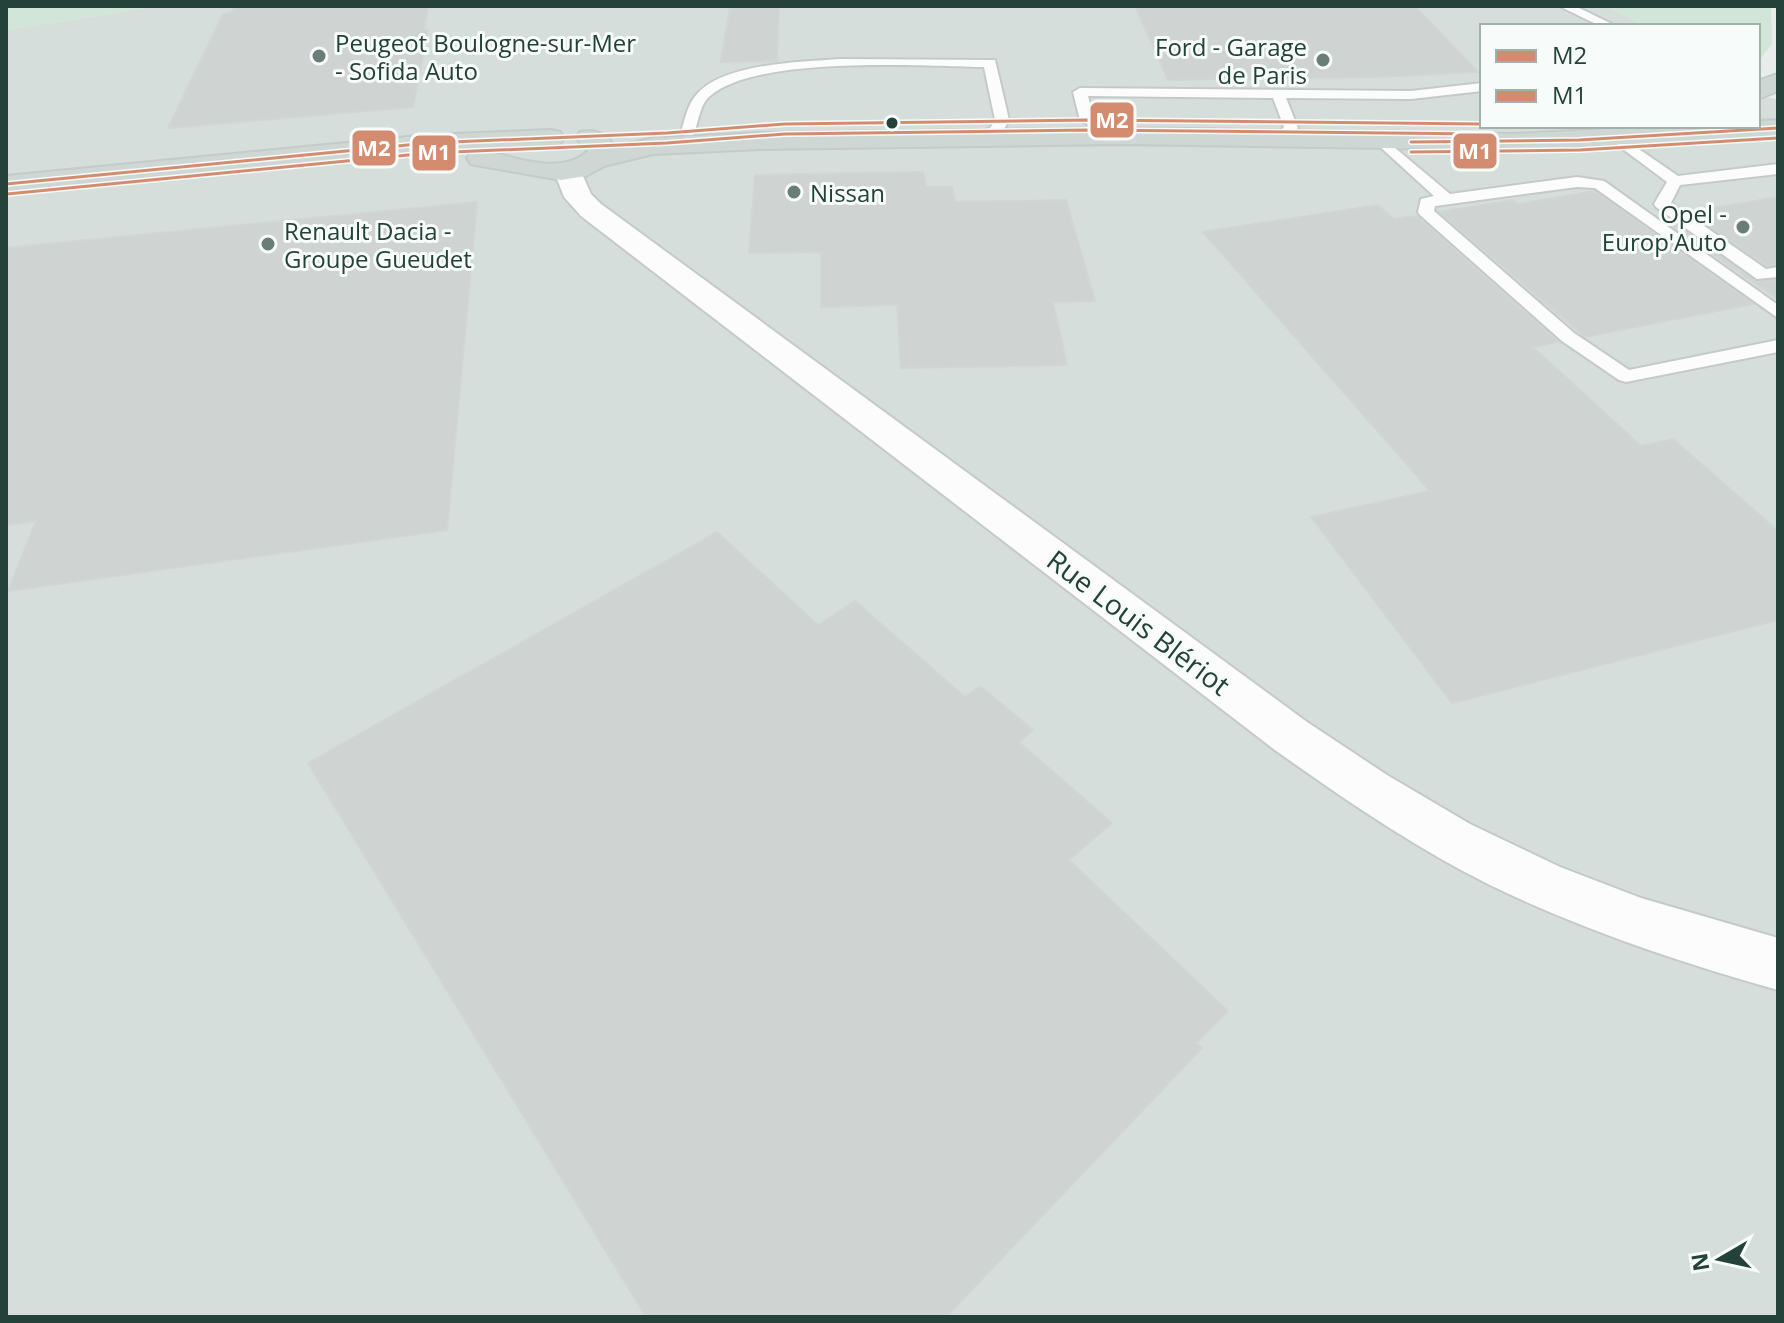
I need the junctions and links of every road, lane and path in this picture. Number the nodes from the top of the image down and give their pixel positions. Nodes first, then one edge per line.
1 (1565, 6) edge
2 (1606, 24) edge
3 (1778, 81) edge
4 (1480, 87) edge
5 (1760, 90) edge
6 (1278, 94) junction
7 (1002, 120) junction
8 (1087, 120) junction
9 (1480, 124) edge
10 (1690, 128) edge
11 (1778, 128) edge
12 (1286, 131) junction
13 (688, 132) junction
14 (980, 137) junction
15 (1623, 138) junction
16 (1382, 141) junction
17 (566, 154) junction
18 (1778, 169) edge
19 (1675, 181) junction
20 (6, 184) edge
21 (1446, 199) junction
22 (1778, 272) edge
23 (1778, 313) edge
24 (1778, 346) edge
25 (1778, 964) edge

1 - 2 lane
3 - 5 main road
4 - 6 lane
6 - 8 lane
6 - 12 lane
7 - 8 main road
7 - 13 main road
7 - 13 lane
7 - 14 lane
8 - 12 main road
9 - 12 main road
10 - 15 main road
11 - 15 main road
12 - 14 main road
12 - 16 main road
13 - 17 main road
14 - 17 main road
15 - 16 main road
15 - 19 lane
16 - 21 lane
17 - 20 main road
17 - 25 street, Rue Louis Blériot
18 - 19 lane
19 - 22 lane
21 - 23 lane
21 - 24 lane

